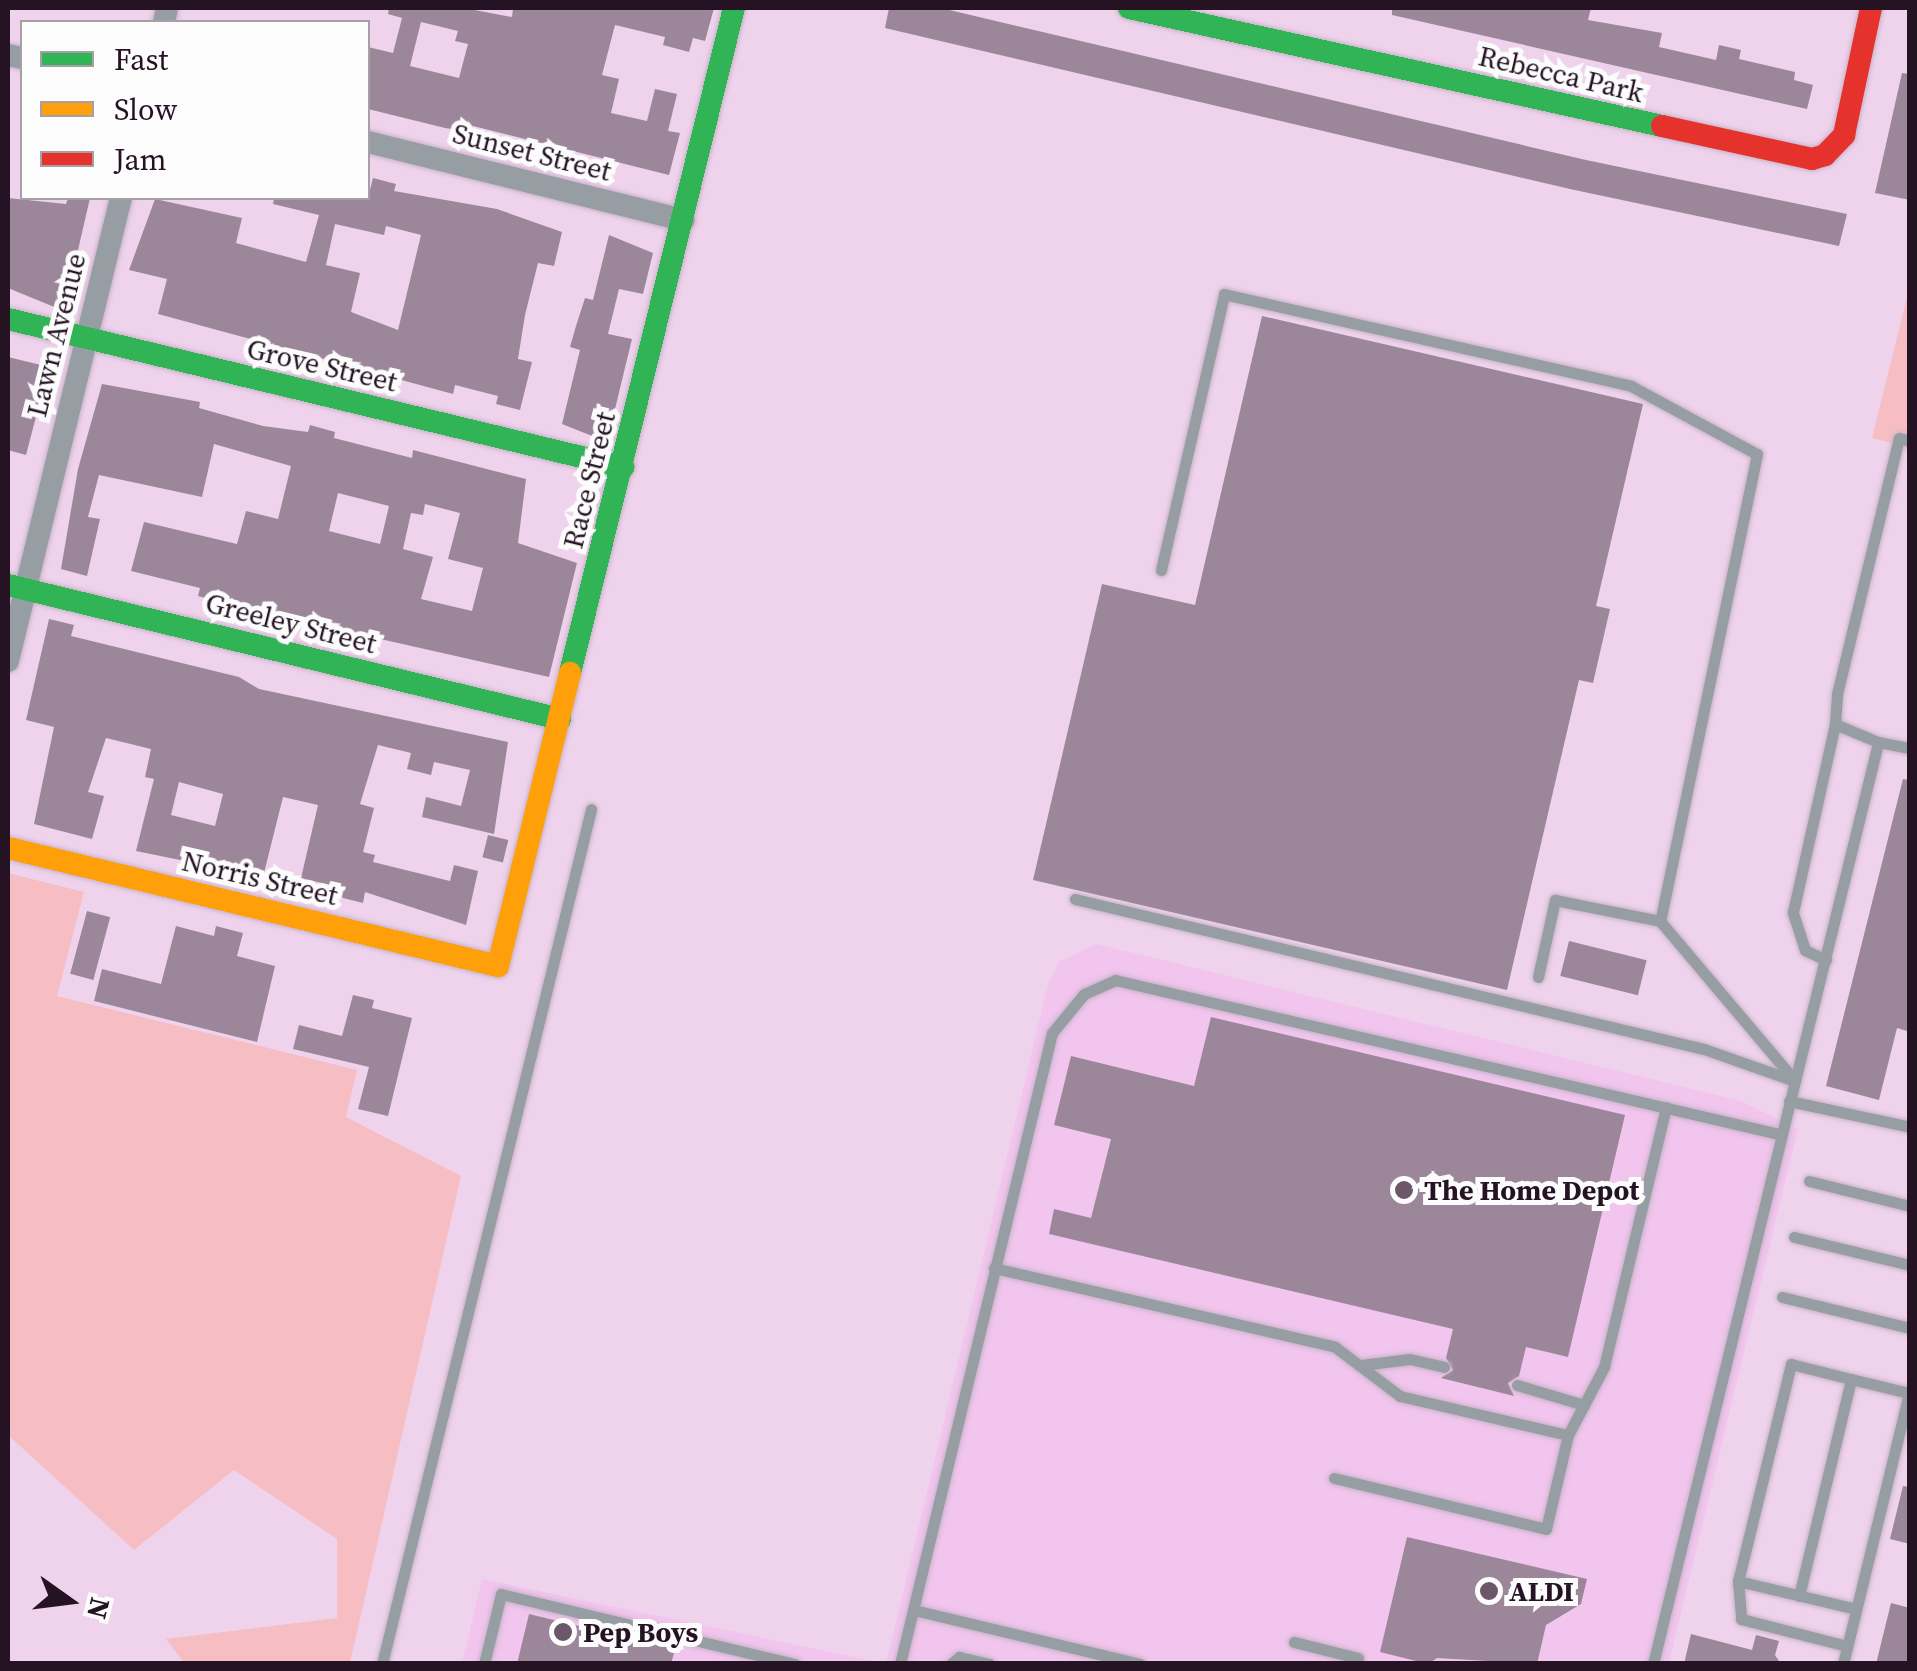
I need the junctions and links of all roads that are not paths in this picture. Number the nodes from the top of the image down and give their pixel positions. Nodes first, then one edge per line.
1 (734, 8) edge
2 (1130, 8) edge
3 (1871, 8) edge
4 (370, 142) edge
5 (121, 200) edge
6 (683, 220) junction
7 (8, 320) edge
8 (86, 339) junction
9 (1910, 441) edge
10 (623, 467) junction
11 (1161, 570) dead end
12 (16, 587) edge
13 (8, 662) edge
14 (560, 719) junction
15 (1834, 724) junction
16 (1878, 742) junction
17 (1910, 748) edge
18 (591, 809) dead end
19 (8, 848) edge
20 (1075, 899) dead end
21 (1660, 920) junction
22 (1826, 960) junction
23 (498, 966) joint
24 (1538, 977) dead end
25 (1795, 1081) junction
26 (1789, 1101) junction
27 (1666, 1107) junction
28 (1910, 1127) edge
29 (1779, 1134) junction
30 (1809, 1181) dead end
31 (1910, 1206) edge
32 (1794, 1237) dead end
33 (1910, 1265) edge
34 (994, 1268) junction
35 (1782, 1296) dead end
36 (1910, 1328) edge
37 (1362, 1365) junction
38 (1444, 1367) dead end
39 (1851, 1379) junction
40 (1517, 1385) dead end
41 (1909, 1392) edge
42 (1584, 1405) junction
43 (1568, 1435) junction
44 (1334, 1478) dead end
45 (1738, 1581) junction
46 (1800, 1596) junction
47 (1856, 1609) junction
48 (914, 1610) junction
49 (1294, 1642) dead end
50 (1847, 1646) junction
51 (1358, 1658) dead end
52 (1107, 1660) edge
53 (382, 1664) edge
54 (484, 1664) edge
55 (796, 1664) edge
56 (900, 1664) edge
57 (951, 1664) edge
58 (988, 1664) edge
59 (1140, 1664) edge
60 (1652, 1664) edge
61 (1843, 1664) edge

1 - 6 street, Race Street
2 - 3 street, Rebecca Park
4 - 6 street, Sunset Street
5 - 8 street, Lawn Avenue
6 - 10 street, Race Street
7 - 8 street, Grove Street
8 - 10 street, Grove Street
8 - 12 street, Lawn Avenue
9 - 15 lane
10 - 14 street, Race Street
11 - 21 lane
12 - 13 street, Lawn Avenue
12 - 14 street, Greeley Street
14 - 23 street, Race Street
15 - 16 lane
15 - 22 lane
16 - 17 lane
16 - 22 lane
18 - 53 lane
19 - 23 street, Norris Street
20 - 25 lane
21 - 24 lane
21 - 25 lane
22 - 25 lane
25 - 26 lane
26 - 28 lane
26 - 29 lane
27 - 29 lane
27 - 34 lane
27 - 42 lane
29 - 60 lane
30 - 31 lane
32 - 33 lane
34 - 37 lane
34 - 48 lane
35 - 36 lane
37 - 38 lane
37 - 43 lane
39 - 41 lane
39 - 45 lane
39 - 46 lane
40 - 42 lane
41 - 47 lane
42 - 43 lane
43 - 44 lane
45 - 46 lane
45 - 50 lane
46 - 47 lane
47 - 50 lane
48 - 52 lane
48 - 56 lane
49 - 51 lane
50 - 61 lane
52 - 59 lane
54 - 55 lane
57 - 58 lane

